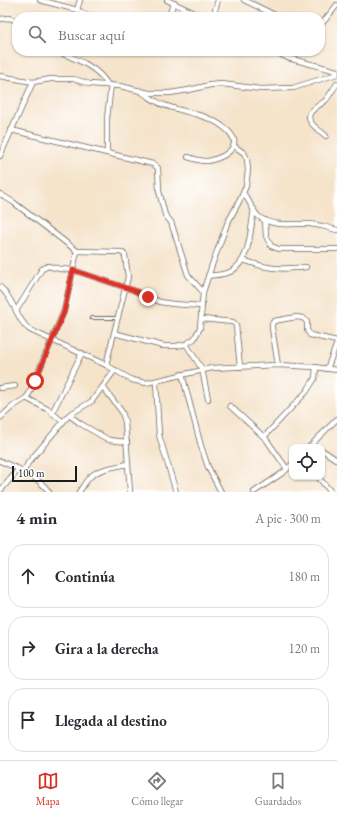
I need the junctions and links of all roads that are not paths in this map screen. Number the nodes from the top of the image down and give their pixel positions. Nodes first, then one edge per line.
1 (40, 0) edge
2 (80, 0) edge
3 (167, 0) edge
4 (218, 0) edge
5 (244, 0) edge
6 (174, 3) junction
7 (337, 5) edge
8 (77, 10) junction
9 (81, 12) edge
10 (170, 12) edge
11 (193, 12) edge
12 (214, 12) edge
13 (269, 12) edge
14 (0, 19) edge
15 (12, 19) edge
16 (325, 20) edge
17 (68, 56) edge
18 (284, 56) edge
19 (337, 72) edge
20 (0, 76) edge
21 (33, 82) junction
22 (337, 84) edge
23 (109, 85) junction
24 (140, 91) junction
25 (11, 130) junction
26 (326, 136) dead end
27 (234, 146) junction
28 (107, 153) junction
29 (0, 156) edge
30 (188, 157) dead end
31 (243, 193) junction
32 (0, 194) edge
33 (254, 210) junction
34 (265, 220) junction
35 (337, 230) edge
36 (337, 249) edge
37 (77, 251) junction
38 (243, 260) junction
39 (306, 267) dead end
40 (73, 270) junction
41 (208, 276) junction
42 (0, 287) edge
43 (126, 288) junction
44 (203, 292) junction
45 (202, 306) junction
46 (16, 311) junction
47 (91, 318) dead end
48 (118, 318) junction
49 (202, 319) junction
50 (114, 333) junction
51 (52, 341) junction
52 (337, 342) edge
53 (186, 344) junction
54 (82, 353) junction
55 (106, 365) junction
56 (278, 365) junction
57 (240, 367) junction
58 (316, 367) junction
59 (202, 369) junction
60 (327, 369) junction
61 (115, 370) junction
62 (337, 370) edge
63 (182, 374) junction
64 (156, 382) junction
65 (15, 386) dead end
66 (0, 388) edge
67 (103, 388) junction
68 (26, 398) junction
69 (208, 399) dead end
70 (230, 406) dead end
71 (52, 413) junction
72 (69, 415) junction
73 (0, 418) edge
74 (337, 419) edge
75 (63, 422) junction
76 (264, 437) junction
77 (127, 442) junction
78 (311, 444) edge
79 (325, 452) edge
80 (337, 460) edge
81 (0, 461) edge
82 (128, 464) junction
83 (19, 469) junction
84 (287, 469) joint
85 (24, 471) junction
86 (321, 480) edge
87 (0, 491) edge
88 (49, 492) edge
89 (79, 492) edge
90 (130, 492) edge
91 (176, 492) edge
92 (221, 492) edge
93 (254, 492) edge
94 (331, 492) edge

1 - 8 street
2 - 8 street
3 - 6 street
4 - 12 street
5 - 13 street
6 - 10 street
6 - 11 street
7 - 16 street
8 - 9 street
14 - 15 street
17 - 23 street
18 - 19 street
19 - 24 street
20 - 21 street
21 - 23 street
21 - 25 street
22 - 26 street
23 - 24 street
23 - 28 street
24 - 27 street
25 - 28 street
25 - 29 street
27 - 30 street
27 - 31 street
28 - 44 street
31 - 33 street
31 - 41 street
32 - 37 street
33 - 34 street
33 - 38 street
34 - 35 street
34 - 36 street
37 - 40 street
37 - 43 street
38 - 39 street
38 - 41 street
40 - 43 street
40 - 46 street
40 - 51 street
41 - 44 street
42 - 46 street
43 - 45 street
43 - 48 street
44 - 45 street
45 - 49 street
46 - 51 street
47 - 48 lane
48 - 50 street
49 - 53 street
49 - 57 street
50 - 53 street
50 - 55 street
51 - 54 street
51 - 68 street
52 - 56 street
52 - 60 street
53 - 59 street
54 - 55 street
54 - 71 street
55 - 61 street
56 - 57 street
56 - 58 street
57 - 59 street
58 - 60 street
58 - 76 street
59 - 63 street
59 - 69 street
60 - 62 street
61 - 64 street
61 - 67 street
63 - 64 street
63 - 92 street
64 - 91 street
65 - 66 street
67 - 72 street
67 - 77 street
68 - 71 street
68 - 73 street
70 - 76 street
71 - 75 street
72 - 75 street
72 - 77 street
74 - 78 street
75 - 85 street
76 - 84 street
77 - 82 street
79 - 80 street
81 - 83 street
82 - 89 street
82 - 90 street
83 - 85 street
83 - 87 street
84 - 93 street
85 - 88 street
86 - 94 street

